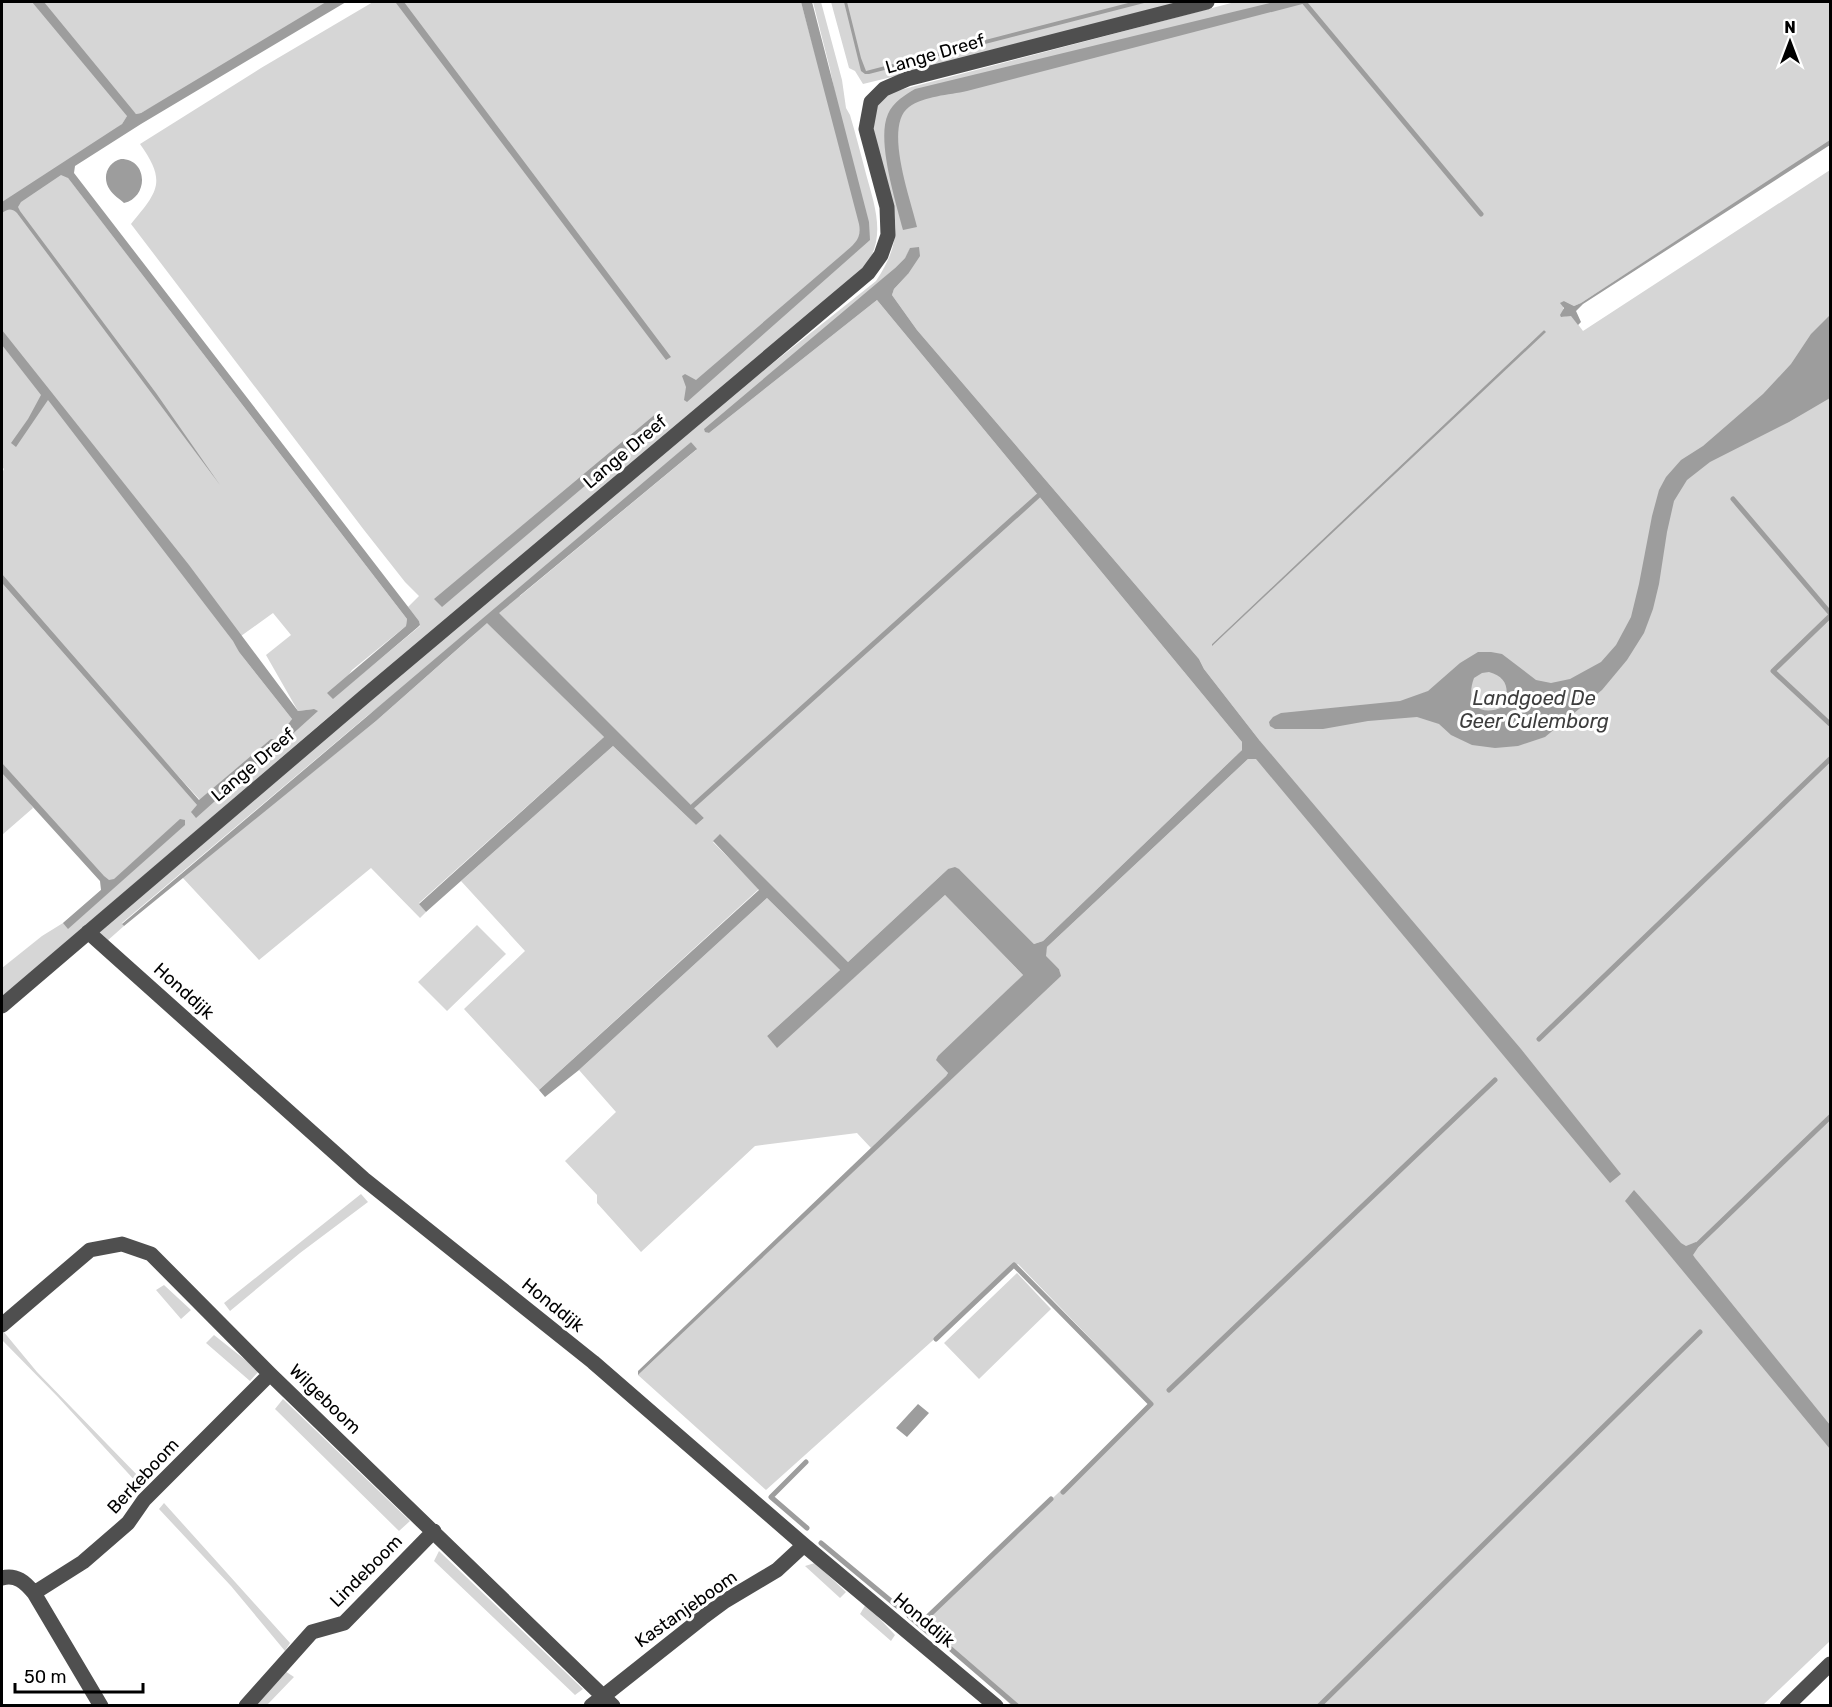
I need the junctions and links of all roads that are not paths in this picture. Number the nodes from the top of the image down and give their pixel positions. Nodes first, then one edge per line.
1 (1207, 2) edge
2 (88, 932) junction
3 (2, 1006) edge
4 (2, 1325) edge
5 (270, 1374) junction
6 (434, 1531) junction
7 (804, 1545) junction
8 (2, 1578) edge
9 (34, 1593) junction
10 (1830, 1664) edge
11 (602, 1702) edge
12 (101, 1706) edge
13 (246, 1706) edge
14 (996, 1706) edge
15 (1787, 1706) edge

1 - 2 street, Lange Dreef
2 - 3 street, Lange Dreef
2 - 7 street, Honddijk
4 - 5 street, Wilgeboom
5 - 6 street, Wilgeboom
5 - 9 street, Berkeboom
6 - 11 street, Wilgeboom
6 - 13 street, Lindeboom
7 - 11 street, Kastanjeboom
7 - 14 street, Honddijk
8 - 9 street
9 - 12 street
10 - 15 street

